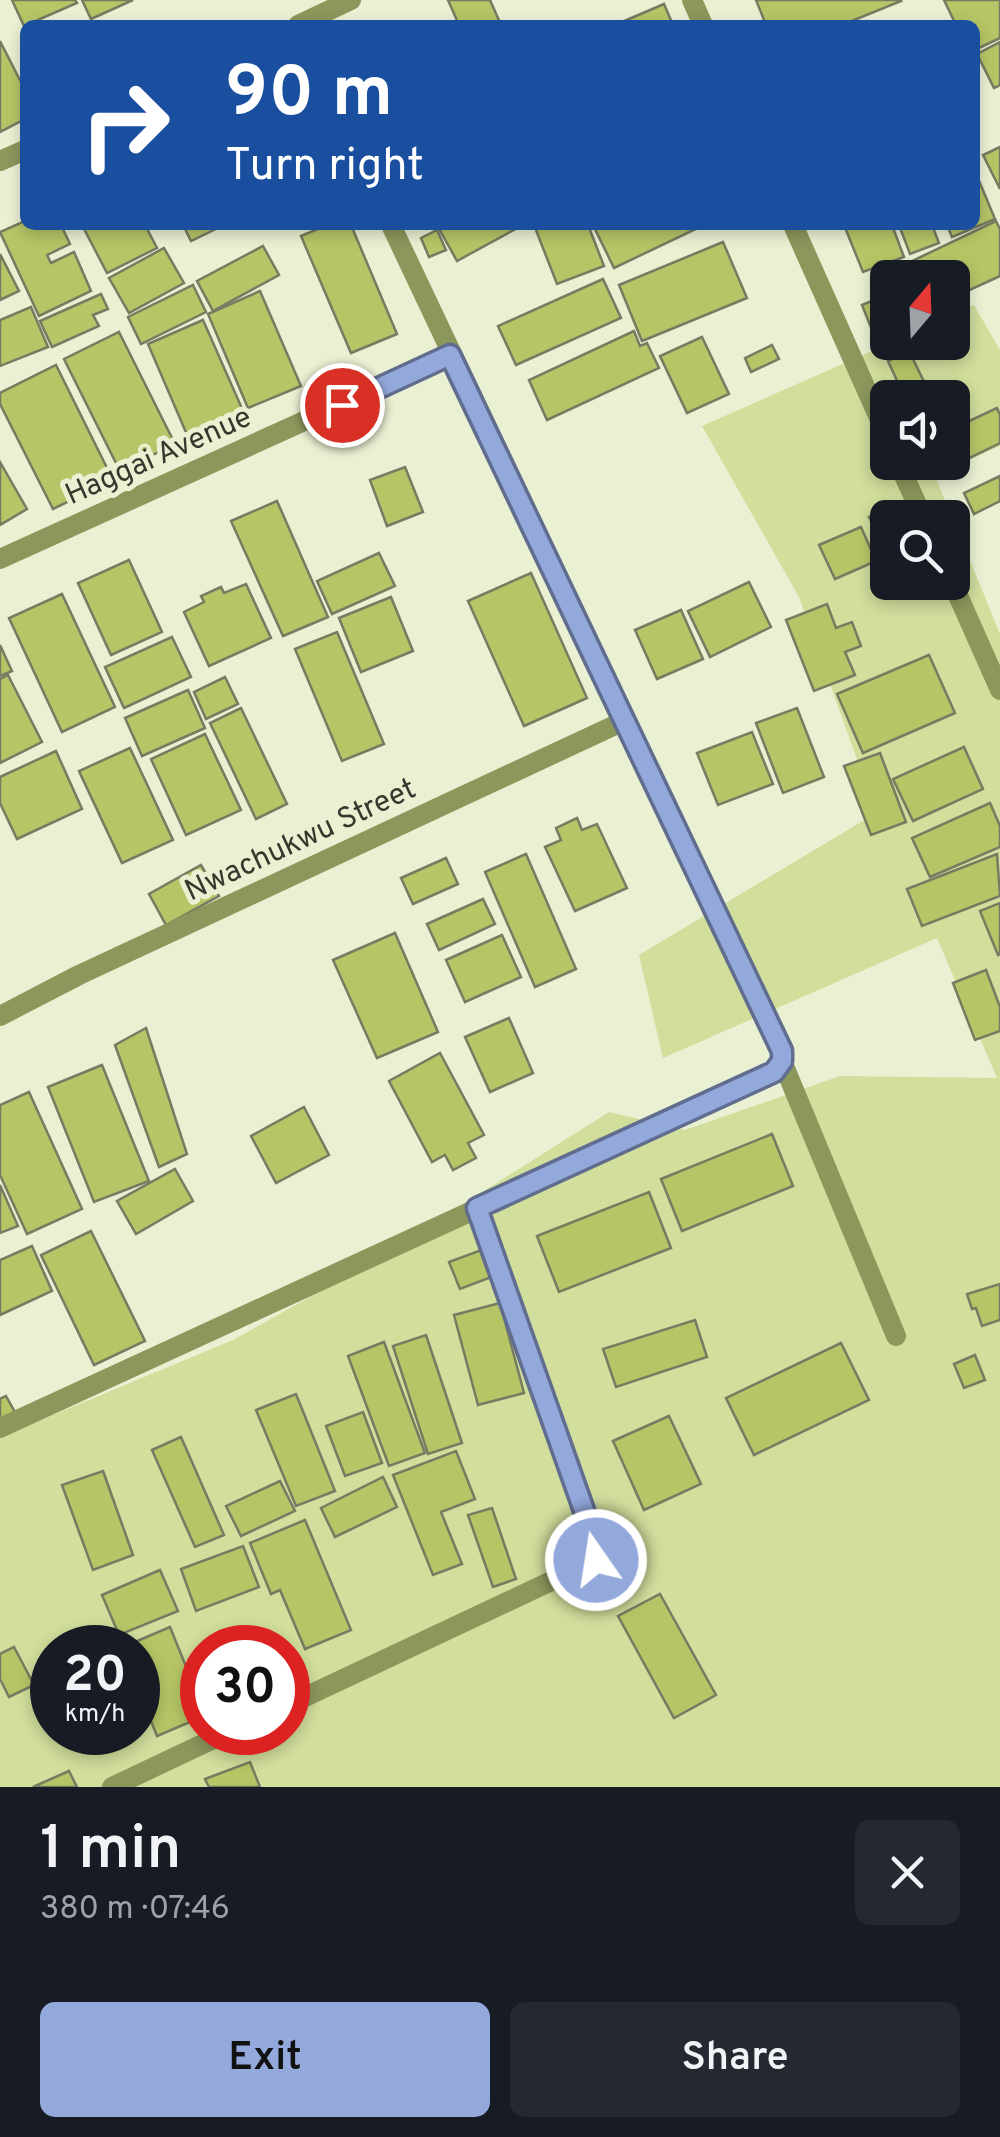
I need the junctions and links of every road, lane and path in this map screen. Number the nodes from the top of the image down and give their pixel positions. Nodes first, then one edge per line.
1 (351, 0) edge
2 (309, 20) edge
3 (393, 230) edge
4 (794, 230) edge
5 (450, 355) junction
6 (870, 398) edge
7 (0, 560) edge
8 (960, 600) edge
9 (1000, 690) edge
10 (626, 720) junction
11 (0, 1016) edge
12 (782, 1056) junction
13 (477, 1208) junction
14 (896, 1336) dead end
15 (0, 1428) edge
16 (310, 1695) edge
17 (180, 1755) edge
18 (112, 1787) edge

1 - 2 street
3 - 5 street
4 - 6 street
5 - 7 street, Haggai Avenue
5 - 10 street
8 - 9 street
10 - 11 street, Nwachukwu Street
10 - 12 street
12 - 13 street
12 - 14 street
13 - 15 street
13 - 16 street
17 - 18 street

